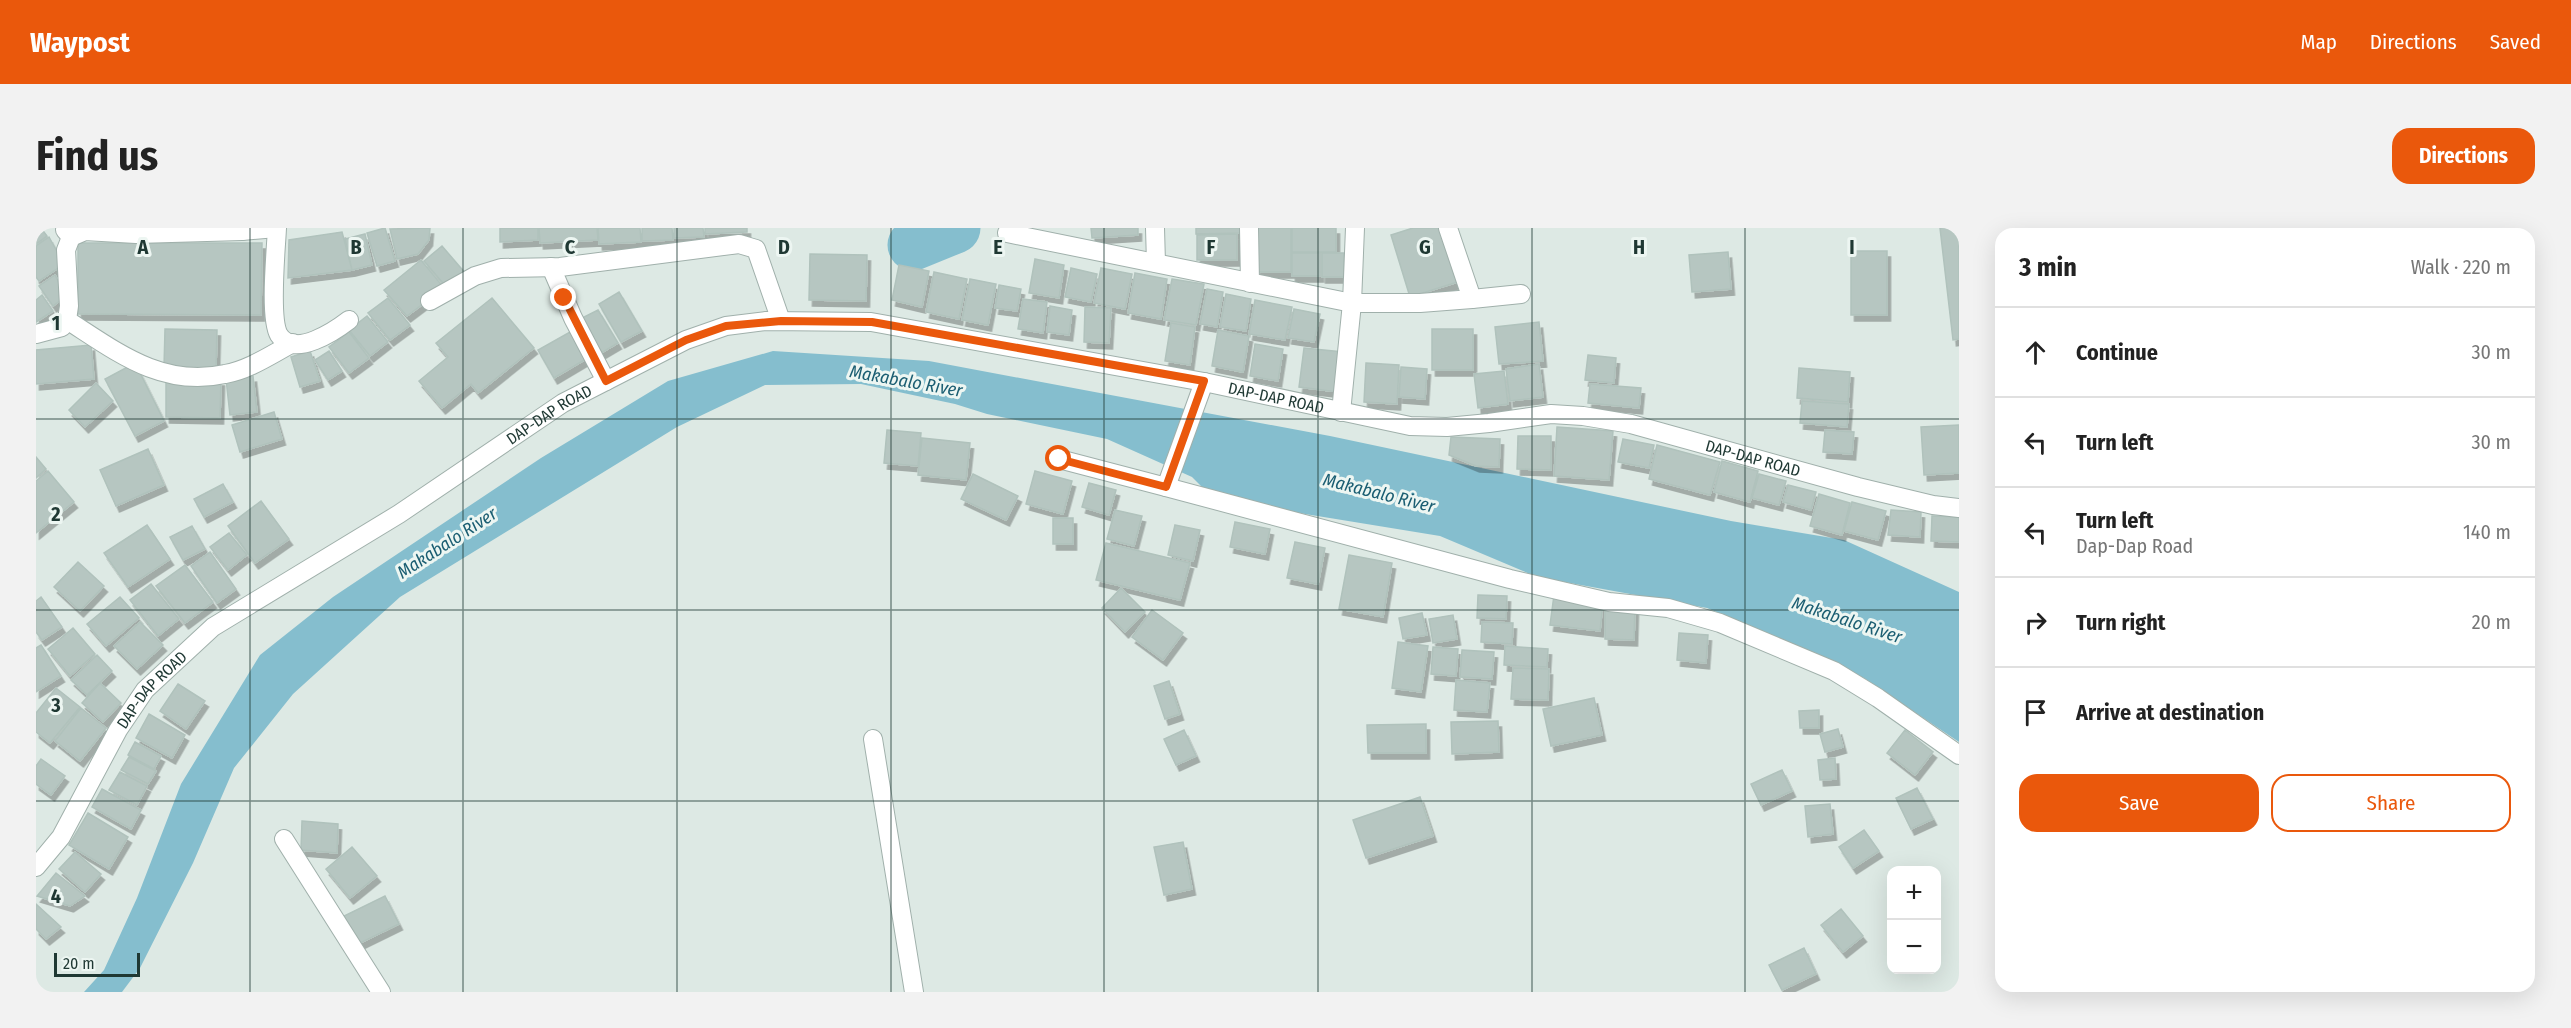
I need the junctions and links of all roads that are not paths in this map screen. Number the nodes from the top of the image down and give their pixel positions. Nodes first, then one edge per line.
1 (276, 228) edge
2 (1155, 228) edge
3 (1249, 228) edge
4 (1355, 228) edge
5 (1448, 228) edge
6 (242, 229) edge
7 (67, 232) edge
8 (1007, 233) dead end
9 (1156, 263) junction
10 (551, 267) junction
11 (1250, 283) junction
12 (1521, 294) dead end
13 (1472, 300) junction
14 (430, 301) dead end
15 (1352, 303) junction
16 (67, 320) junction
17 (350, 320) dead end
18 (781, 321) junction
19 (36, 334) edge
20 (293, 343) junction
21 (606, 381) junction
22 (1204, 381) junction
23 (1341, 412) junction
24 (1059, 459) dead end
25 (1169, 480) junction
26 (1959, 508) edge
27 (873, 739) dead end
28 (1959, 754) edge
29 (284, 839) dead end
30 (36, 867) edge
31 (381, 992) edge
32 (914, 992) edge

1 - 6 street
1 - 20 street
2 - 9 street
3 - 11 street
4 - 15 street
5 - 13 street
6 - 7 street
7 - 16 street
8 - 9 street
9 - 11 street
10 - 14 street
10 - 18 street
10 - 21 street
11 - 15 street
12 - 13 street
13 - 15 street
15 - 23 street
16 - 19 street
16 - 20 street
17 - 20 street
18 - 21 street, DAP-DAP ROAD
18 - 22 street, DAP-DAP ROAD
21 - 30 street, DAP-DAP ROAD
22 - 23 street, DAP-DAP ROAD
22 - 25 street
23 - 26 street, DAP-DAP ROAD
24 - 25 street
25 - 28 street
27 - 32 street
29 - 31 street

